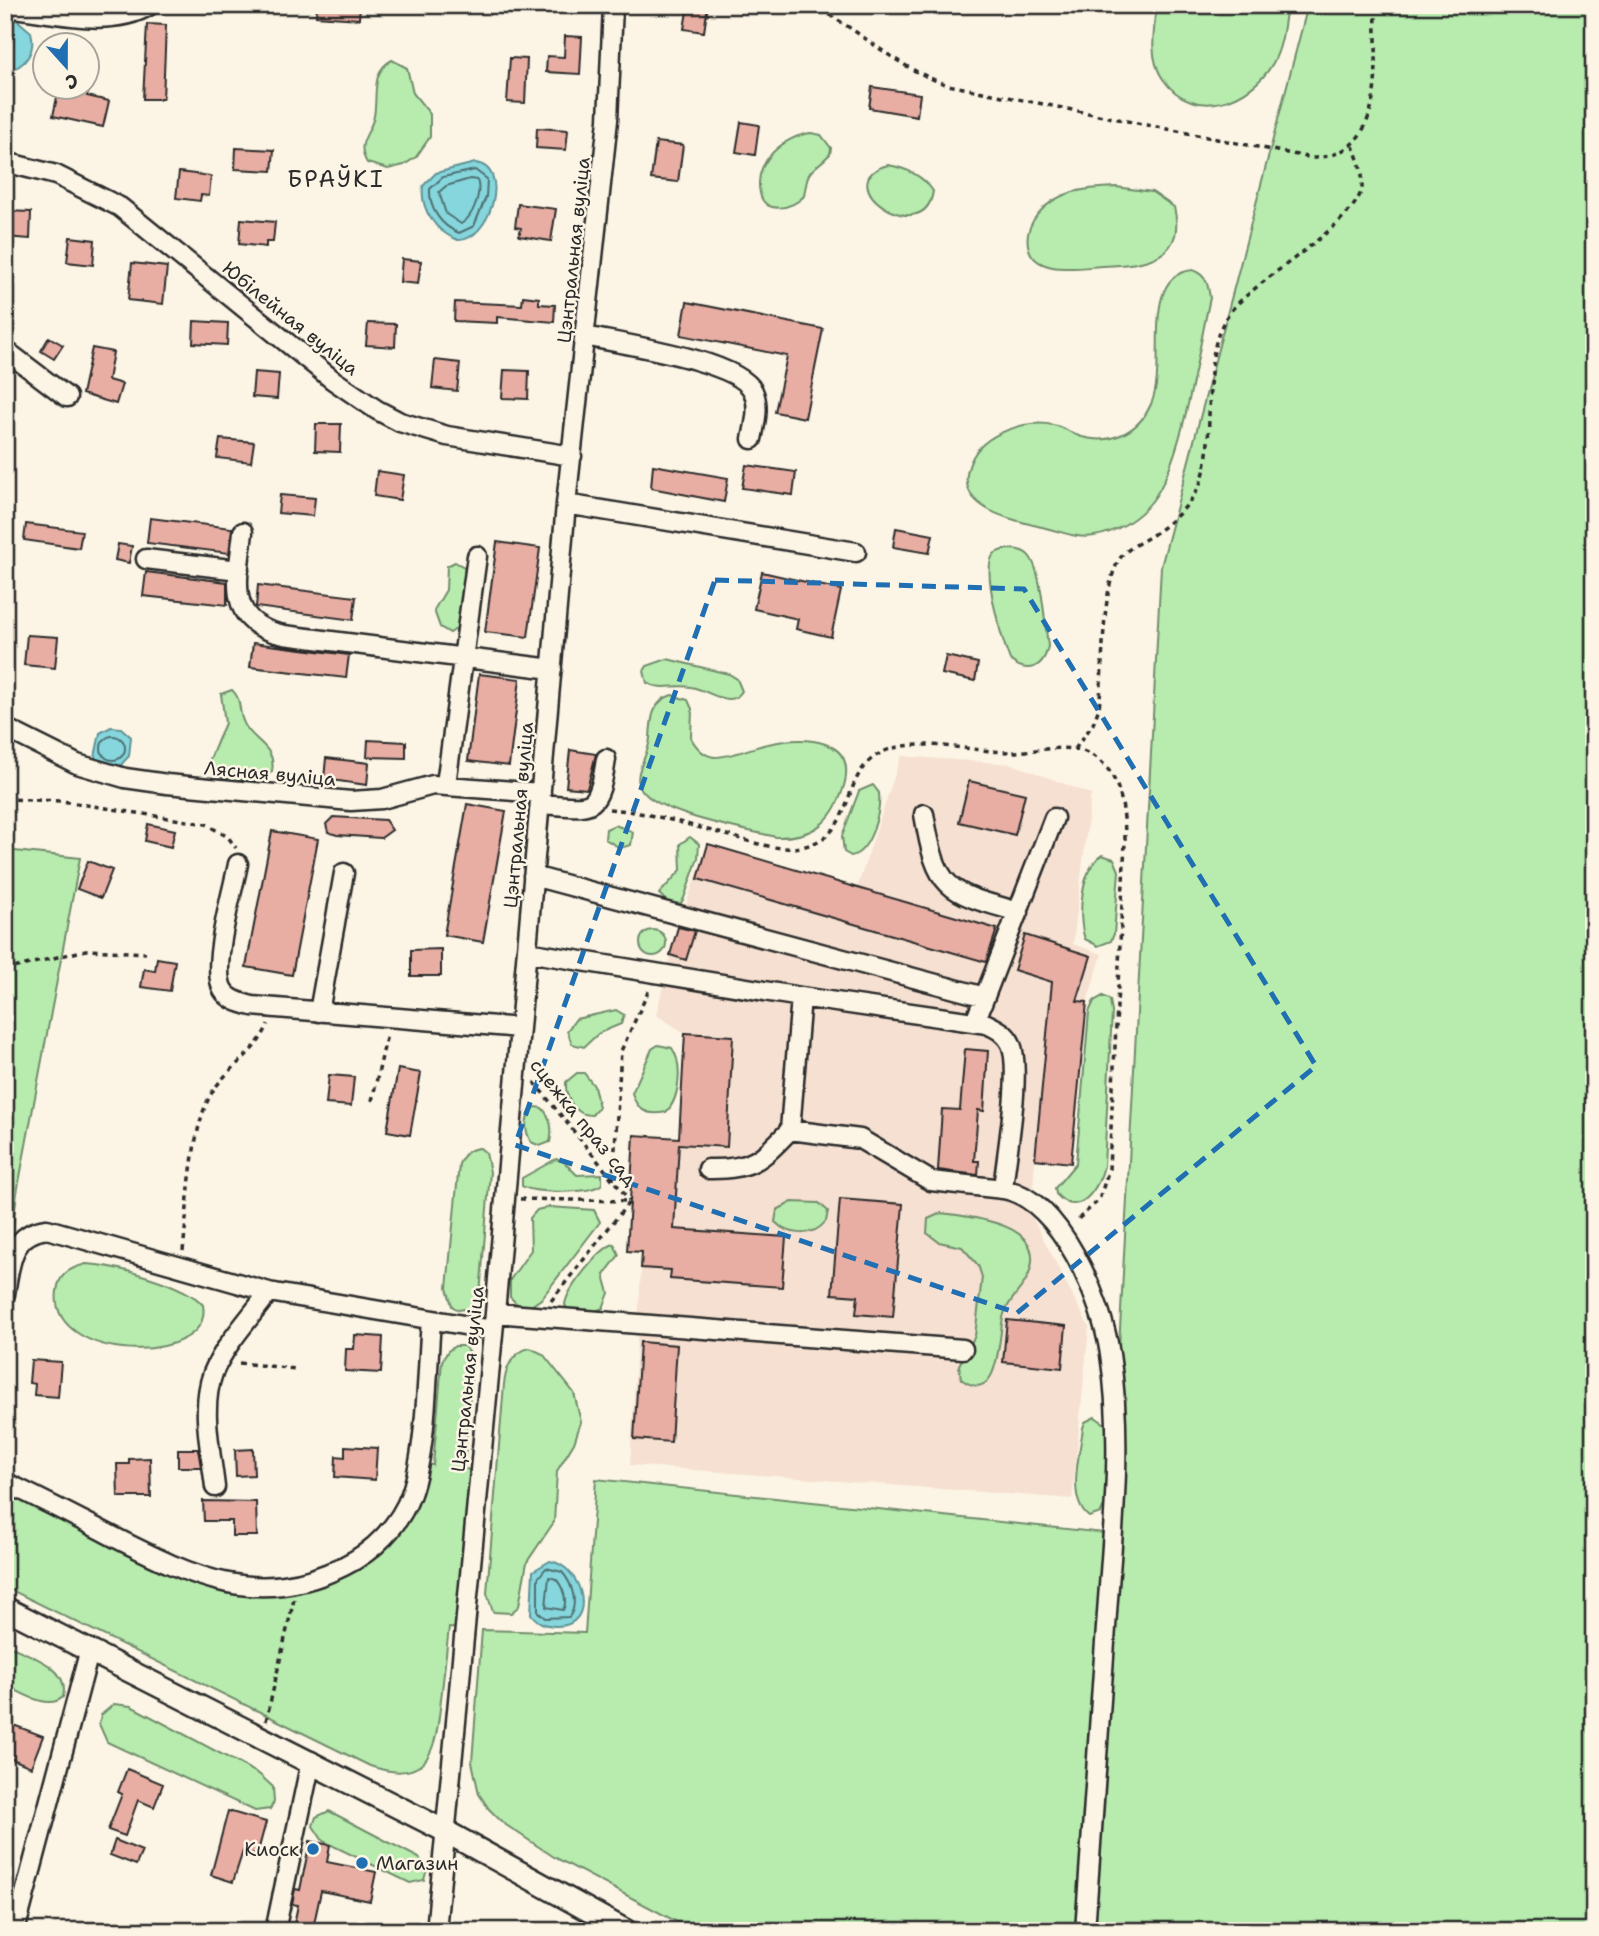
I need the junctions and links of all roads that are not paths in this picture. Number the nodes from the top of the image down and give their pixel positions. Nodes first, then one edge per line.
1 (150, 5) edge
2 (613, 5) edge
3 (5, 7) edge
4 (5, 162) edge
5 (585, 336) junction
6 (5, 350) edge
7 (68, 397) dead end
8 (752, 439) dead end
9 (572, 456) junction
10 (566, 504) junction
11 (243, 532) dead end
12 (856, 552) dead end
13 (477, 556) dead end
14 (146, 559) dead end
15 (239, 570) junction
16 (463, 659) junction
17 (552, 669) junction
18 (5, 728) edge
19 (606, 759) dead end
20 (446, 784) junction
21 (540, 799) junction
22 (924, 814) dead end
23 (1054, 818) dead end
24 (239, 864) road end
25 (344, 873) dead end
26 (533, 876) junction
27 (1019, 912) junction
28 (527, 952) junction
29 (985, 997) junction
30 (801, 998) junction
31 (318, 1012) junction
32 (975, 1022) junction
33 (520, 1028) junction
34 (790, 1130) junction
35 (708, 1169) dead end
36 (1003, 1189) junction
37 (269, 1292) junction
38 (5, 1294) edge
39 (431, 1321) junction
40 (494, 1322) junction
41 (963, 1349) dead end
42 (5, 1482) edge
43 (215, 1487) dead end
44 (5, 1608) edge
45 (90, 1649) junction
46 (311, 1761) junction
47 (443, 1830) junction
48 (15, 1931) edge
49 (275, 1931) edge
50 (436, 1931) edge
51 (626, 1931) edge
52 (1085, 1931) edge

1 - 3 street
2 - 5 street, Цэнтральная вуліца
4 - 9 street, Юбілейная вуліца
5 - 8 street
5 - 9 street, Цэнтральная вуліца
6 - 7 street
9 - 10 street, Цэнтральная вуліца
10 - 12 street
10 - 17 street, Цэнтральная вуліца
11 - 15 street
13 - 16 street
14 - 15 street
15 - 16 street
16 - 17 street
16 - 20 street
17 - 21 street, Цэнтральная вуліца
18 - 20 street, Лясная вуліца
19 - 21 street, Лясная вуліца
20 - 21 street, Лясная вуліца
21 - 26 street, Цэнтральная вуліца
22 - 27 street
23 - 27 street
24 - 31 street
25 - 31 street
26 - 28 street, Цэнтральная вуліца
26 - 29 street
27 - 29 street
28 - 30 street
28 - 33 street, Цэнтральная вуліца
29 - 32 street
30 - 32 street
30 - 34 street
31 - 33 street
32 - 36 street
33 - 40 street, Цэнтральная вуліца
34 - 35 street
34 - 36 street
36 - 52 street
37 - 38 street
37 - 39 street
37 - 43 street
39 - 40 street
39 - 42 street
40 - 41 street
40 - 47 street, Цэнтральная вуліца
44 - 45 main road
45 - 46 main road
45 - 48 street
46 - 47 main road
46 - 49 street
47 - 50 street, Цэнтральная вуліца
47 - 51 main road

